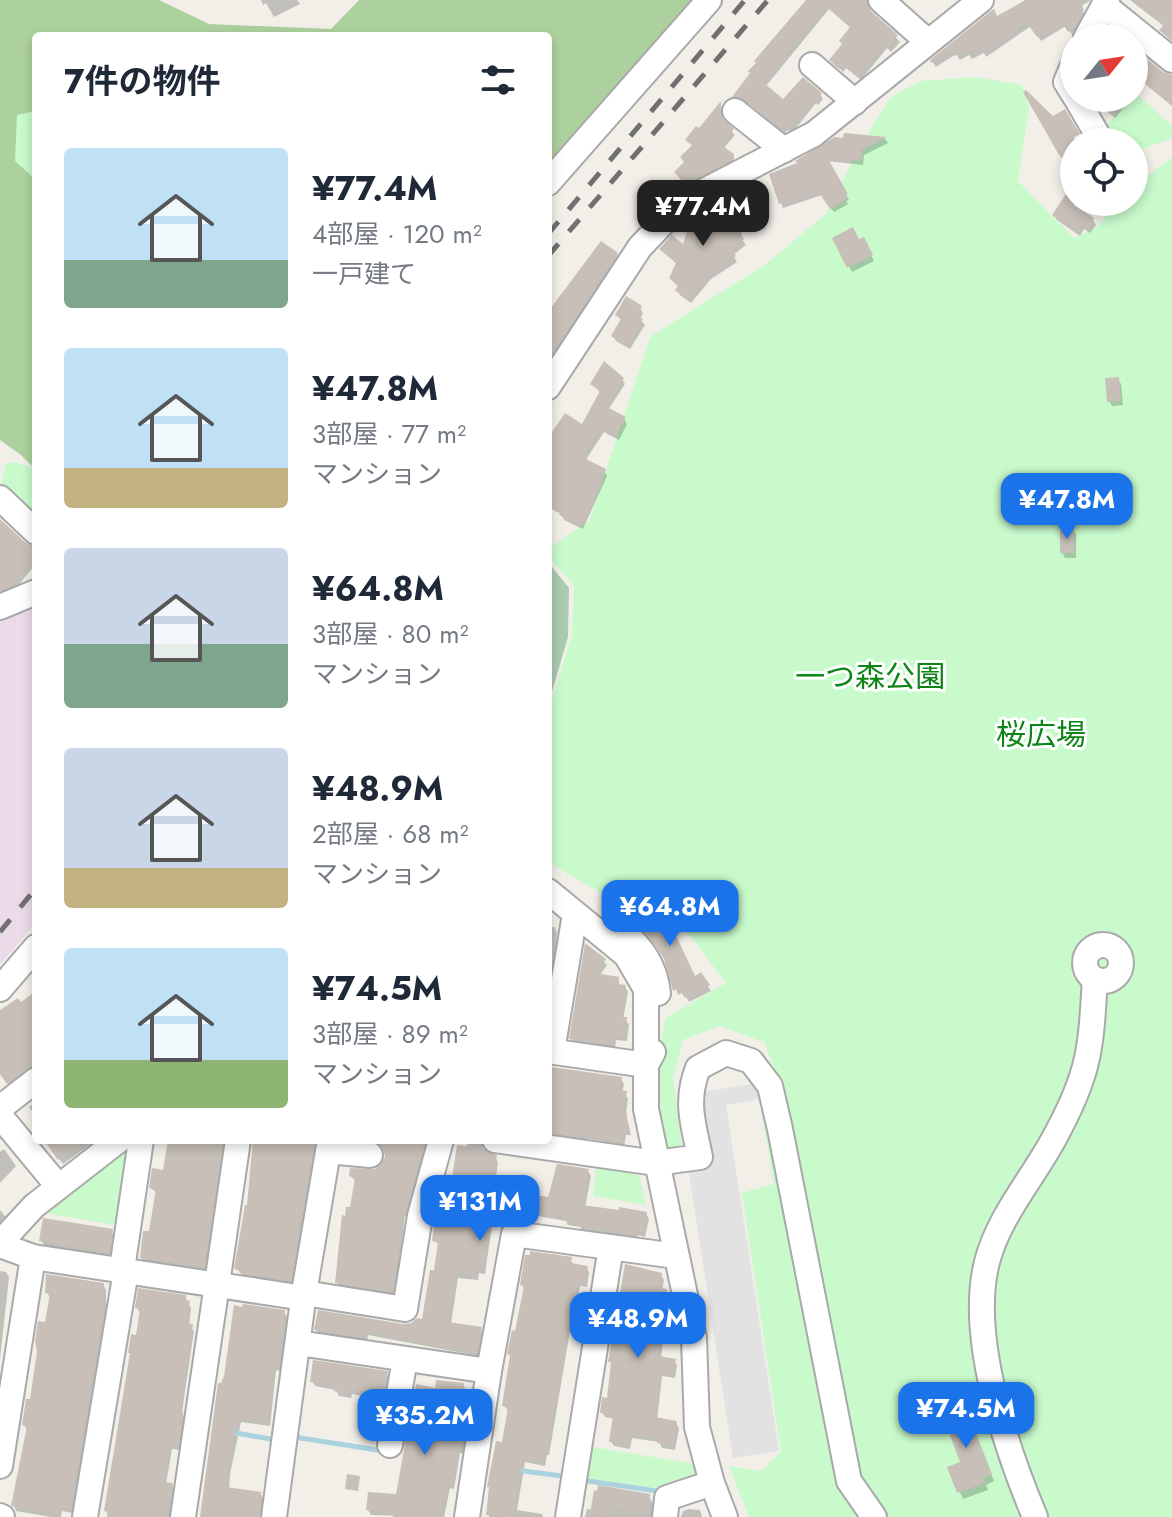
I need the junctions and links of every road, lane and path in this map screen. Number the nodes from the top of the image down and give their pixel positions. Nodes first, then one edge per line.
1 (709, 0) edge
2 (881, 0) edge
3 (981, 0) edge
4 (1105, 3) edge
5 (1094, 24) edge
6 (927, 41) junction
7 (1172, 60) edge
8 (812, 65) dead end
9 (855, 102) junction
10 (735, 111) dead end
11 (784, 150) junction
12 (552, 178) edge
13 (552, 381) edge
14 (0, 498) edge
15 (32, 528) edge
16 (32, 594) edge
17 (0, 607) edge
18 (552, 879) edge
19 (552, 894) edge
20 (575, 914) junction
21 (32, 952) edge
22 (1095, 980) dead end
23 (0, 989) edge
24 (552, 1040) edge
25 (552, 1051) edge
26 (646, 1065) junction
27 (32, 1083) edge
28 (0, 1108) edge
29 (0, 1116) edge
30 (114, 1144) edge
31 (140, 1144) edge
32 (237, 1144) edge
33 (440, 1144) edge
34 (523, 1144) edge
35 (329, 1145) edge
36 (370, 1155) dead end
37 (656, 1163) junction
38 (58, 1186) junction
39 (0, 1244) edge
40 (611, 1247) junction
41 (676, 1256) junction
42 (33, 1257) junction
43 (122, 1269) junction
44 (218, 1286) junction
45 (304, 1296) junction
46 (298, 1343) junction
47 (405, 1359) junction
48 (489, 1371) junction
49 (390, 1445) dead end
50 (0, 1466) edge
51 (712, 1483) junction
52 (85, 1517) edge
53 (183, 1517) edge
54 (274, 1517) edge
55 (467, 1517) edge
56 (568, 1517) edge
57 (665, 1517) edge
58 (725, 1517) edge
59 (874, 1517) edge
60 (1035, 1517) edge

1 - 12 street
2 - 6 street
3 - 6 street
4 - 5 street
4 - 7 street
6 - 9 street
8 - 9 street
9 - 11 street
10 - 11 street
11 - 13 street
14 - 15 street
16 - 17 street
18 - 26 street
19 - 20 street
20 - 24 street
20 - 26 street
21 - 23 street
22 - 60 street
25 - 26 street
26 - 37 street
27 - 28 street
29 - 38 street
30 - 38 street
31 - 43 street
32 - 44 street
33 - 45 street
34 - 37 street
35 - 36 street
35 - 45 street
37 - 41 street
37 - 59 street
38 - 39 street
39 - 42 street
40 - 41 street
40 - 48 street
40 - 56 street
41 - 51 street
42 - 43 street
42 - 50 street
43 - 44 street
43 - 52 street
44 - 45 street
44 - 53 street
45 - 46 street
46 - 47 street
46 - 54 street
47 - 48 street
47 - 49 street
48 - 55 street
51 - 57 street
51 - 58 street

